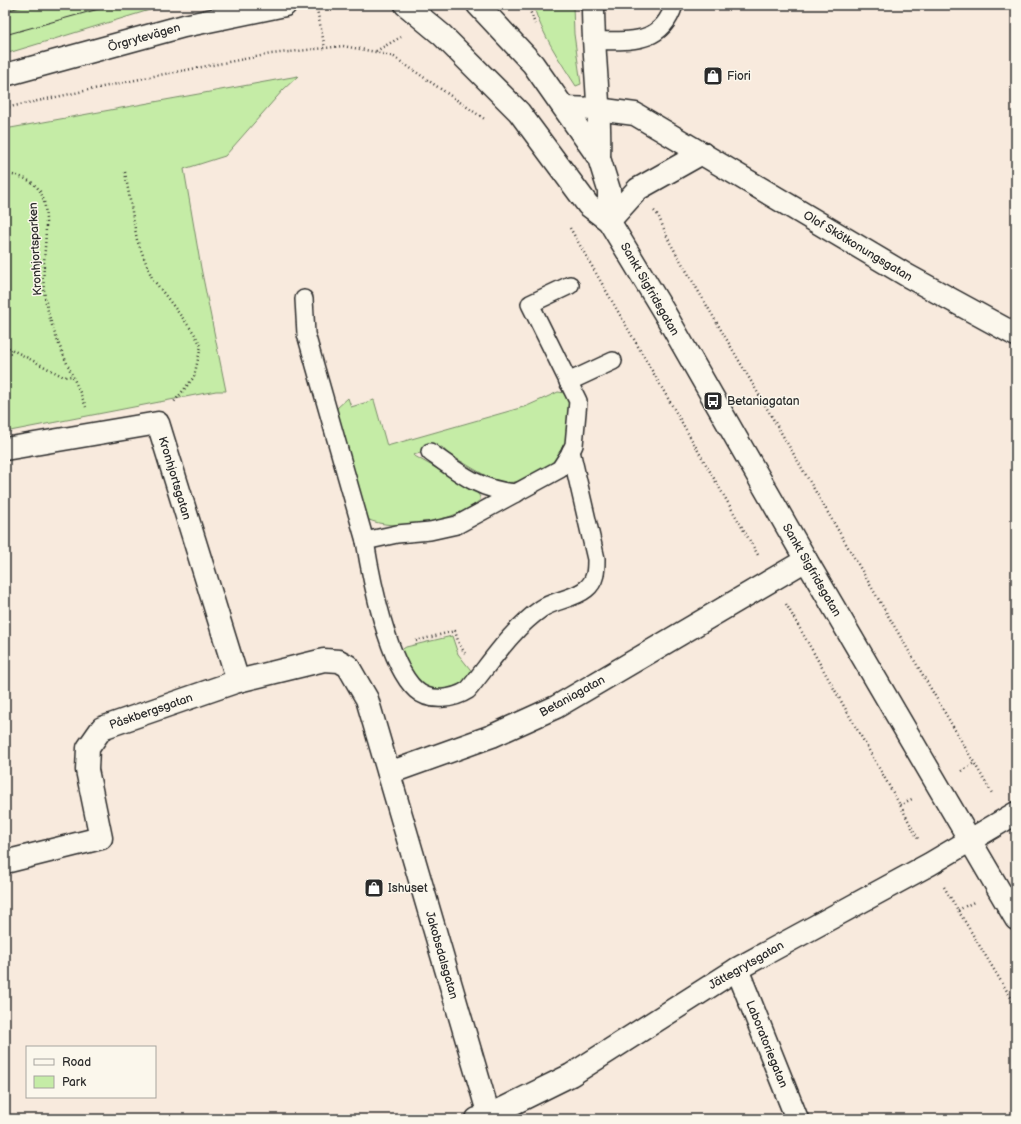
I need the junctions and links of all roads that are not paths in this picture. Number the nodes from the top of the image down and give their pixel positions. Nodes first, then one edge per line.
1 (285, 5) edge
2 (406, 5) edge
3 (478, 5) edge
4 (593, 5) edge
5 (674, 5) edge
6 (593, 41) junction
7 (5, 75) edge
8 (565, 108) junction
9 (597, 109) junction
10 (702, 153) junction
11 (599, 158) junction
12 (609, 221) junction
13 (570, 285) dead end
14 (304, 299) dead end
15 (1016, 335) edge
16 (613, 361) dead end
17 (568, 382) junction
18 (5, 450) edge
19 (571, 451) junction
20 (430, 452) dead end
21 (517, 493) junction
22 (365, 541) junction
23 (806, 560) junction
24 (238, 681) junction
25 (367, 699) joint
26 (389, 772) junction
27 (1012, 815) edge
28 (971, 840) junction
29 (5, 862) edge
30 (1016, 918) edge
31 (737, 969) junction
32 (485, 1118) edge
33 (797, 1119) edge

1 - 7 street, Örgrytevägen
2 - 12 street, Sankt Sigfridsgatan
3 - 8 street
4 - 6 street
5 - 6 lane
6 - 9 street
8 - 9 street, Olof Skötkonungsgatan
8 - 11 street
9 - 10 street, Olof Skötkonungsgatan
9 - 11 street
10 - 12 street
10 - 15 street, Olof Skötkonungsgatan
11 - 12 street
12 - 23 street, Sankt Sigfridsgatan
13 - 17 lane
14 - 22 lane
16 - 17 lane
17 - 19 lane
18 - 24 street, Kronhjortsgatan
19 - 21 lane
19 - 22 lane
20 - 21 lane
21 - 22 lane
23 - 26 street, Betaniagatan
23 - 28 street, Sankt Sigfridsgatan
24 - 25 street, Påskbergsgatan
24 - 29 street, Påskbergsgatan
25 - 26 street, Jakobsdalsgatan
26 - 32 street, Jakobsdalsgatan
27 - 28 street, Jättegrytsgatan
28 - 30 street, Sankt Sigfridsgatan
28 - 31 street, Jättegrytsgatan
31 - 32 street, Jättegrytsgatan
31 - 33 street, Laboratoriegatan

